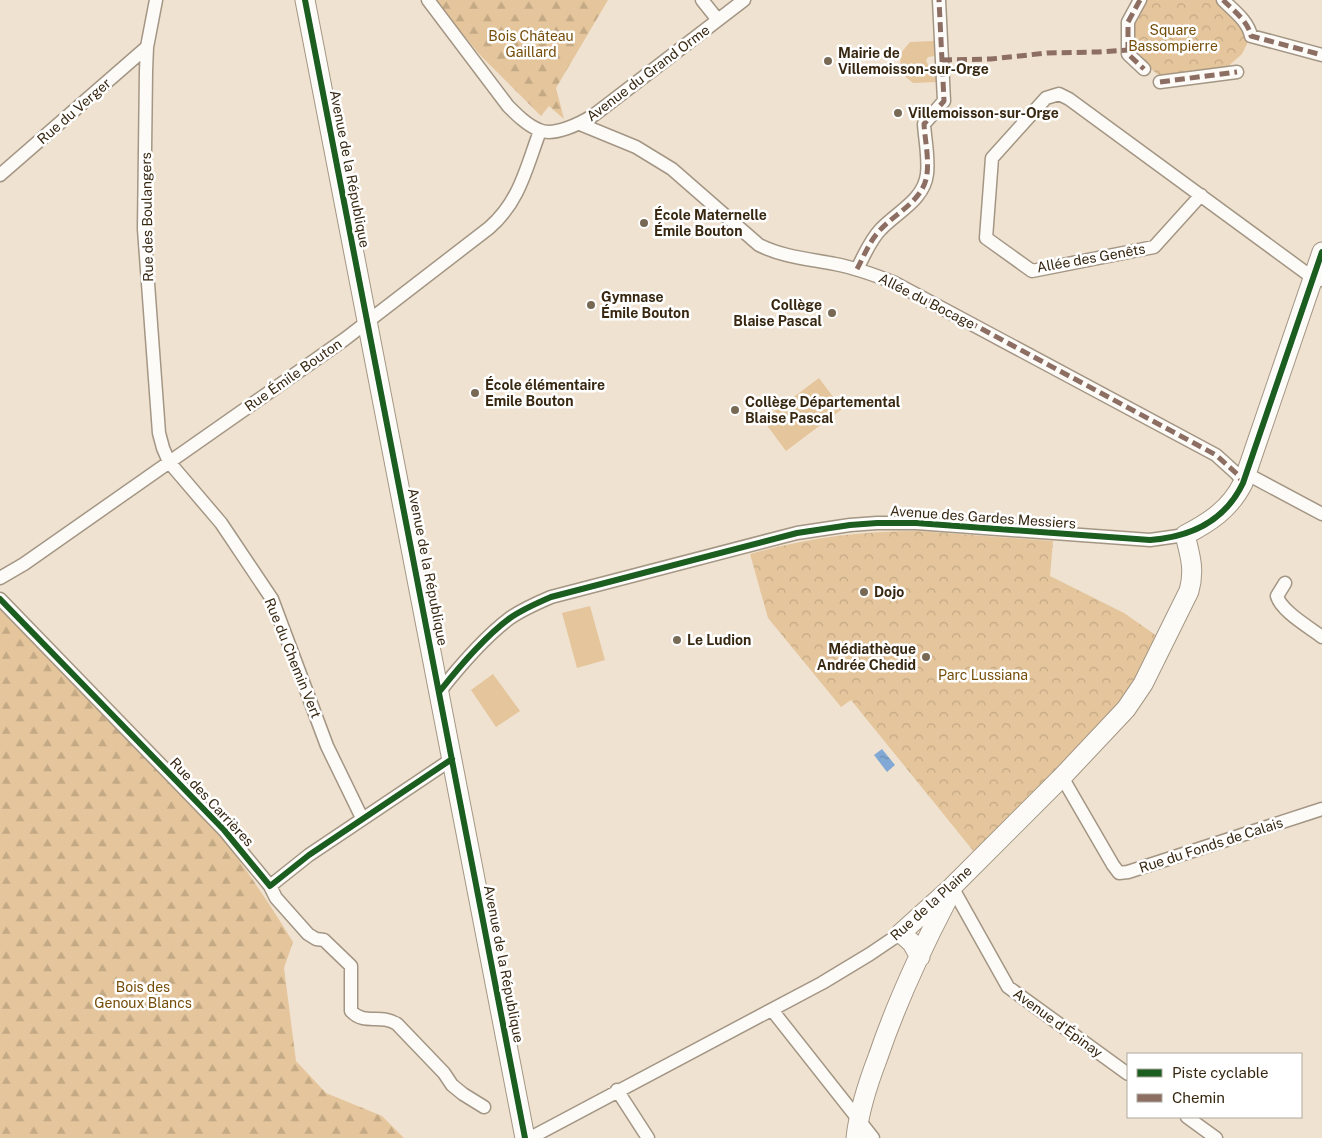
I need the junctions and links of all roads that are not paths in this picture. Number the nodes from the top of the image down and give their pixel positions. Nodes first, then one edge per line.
1 (156, 0) edge
2 (306, 0) edge
3 (428, 0) edge
4 (702, 0) edge
5 (744, 0) edge
6 (939, 0) edge
7 (1140, 0) edge
8 (1223, 0) edge
9 (718, 20) junction
10 (147, 47) junction
11 (1322, 55) edge
12 (1144, 69) dead end
13 (1237, 72) dead end
14 (1160, 82) dead end
15 (580, 124) junction
16 (540, 131) junction
17 (0, 175) edge
18 (1201, 195) junction
19 (1322, 252) edge
20 (857, 269) junction
21 (1317, 279) edge
22 (367, 322) junction
23 (169, 462) junction
24 (1245, 478) junction
25 (1322, 514) edge
26 (1184, 535) junction
27 (0, 578) edge
28 (1285, 583) dead end
29 (0, 599) edge
30 (1322, 637) edge
31 (440, 691) junction
32 (452, 758) junction
33 (1062, 777) junction
34 (1322, 809) edge
35 (362, 818) junction
36 (270, 886) junction
37 (946, 892) junction
38 (900, 933) junction
39 (920, 957) junction
40 (772, 1010) junction
41 (1127, 1073) edge
42 (617, 1090) junction
43 (484, 1107) dead end
44 (1188, 1118) edge
45 (858, 1119) junction
46 (526, 1138) edge
47 (530, 1138) edge
48 (648, 1138) edge
49 (856, 1138) edge
50 (873, 1138) edge
51 (1216, 1138) edge

1 - 10 street, Rue des Boulangers
2 - 22 street, Avenue de la République
3 - 16 street
4 - 9 street
5 - 9 street, Avenue du Grand Orme
6 - 20 street
7 - 12 street
8 - 11 street
9 - 15 street, Avenue du Grand Orme
10 - 17 street, Rue du Verger
10 - 23 street, Rue des Boulangers
13 - 14 street
15 - 16 street, Avenue du Grand Orme
15 - 20 street, Allée du Bocage
16 - 22 street, Rue Émile Bouton
18 - 18 street, Allée des Genêts
18 - 21 street, Allée des Genêts
19 - 21 street, Avenue des Gardes Messiers
20 - 24 street, Allée du Bocage
21 - 24 street, Avenue des Gardes Messiers
22 - 23 street, Rue Émile Bouton
22 - 31 street, Avenue de la République
23 - 27 street, Rue Émile Bouton
23 - 35 street, Rue du Chemin Vert
24 - 25 street, Allée du Bocage
24 - 26 street, Avenue des Gardes Messiers
26 - 31 street, Avenue des Gardes Messiers
26 - 33 street, Rue de la Plaine
28 - 30 street
29 - 36 street, Rue des Carrières
31 - 32 street, Avenue de la République
32 - 35 street
32 - 46 street, Avenue de la République
33 - 34 street, Rue du Fonds de Calais
33 - 37 street, Rue de la Plaine
35 - 36 street
36 - 43 street, Rue des Carrières
37 - 38 street, Rue de la Plaine
37 - 39 street
37 - 41 street, Avenue d'Épinay
38 - 39 street
38 - 40 street, Rue de la Plaine
39 - 45 street
40 - 42 street, Rue de la Plaine
40 - 45 street
42 - 47 street, Rue de la Plaine
42 - 48 street
44 - 51 street
45 - 49 street
45 - 50 street

